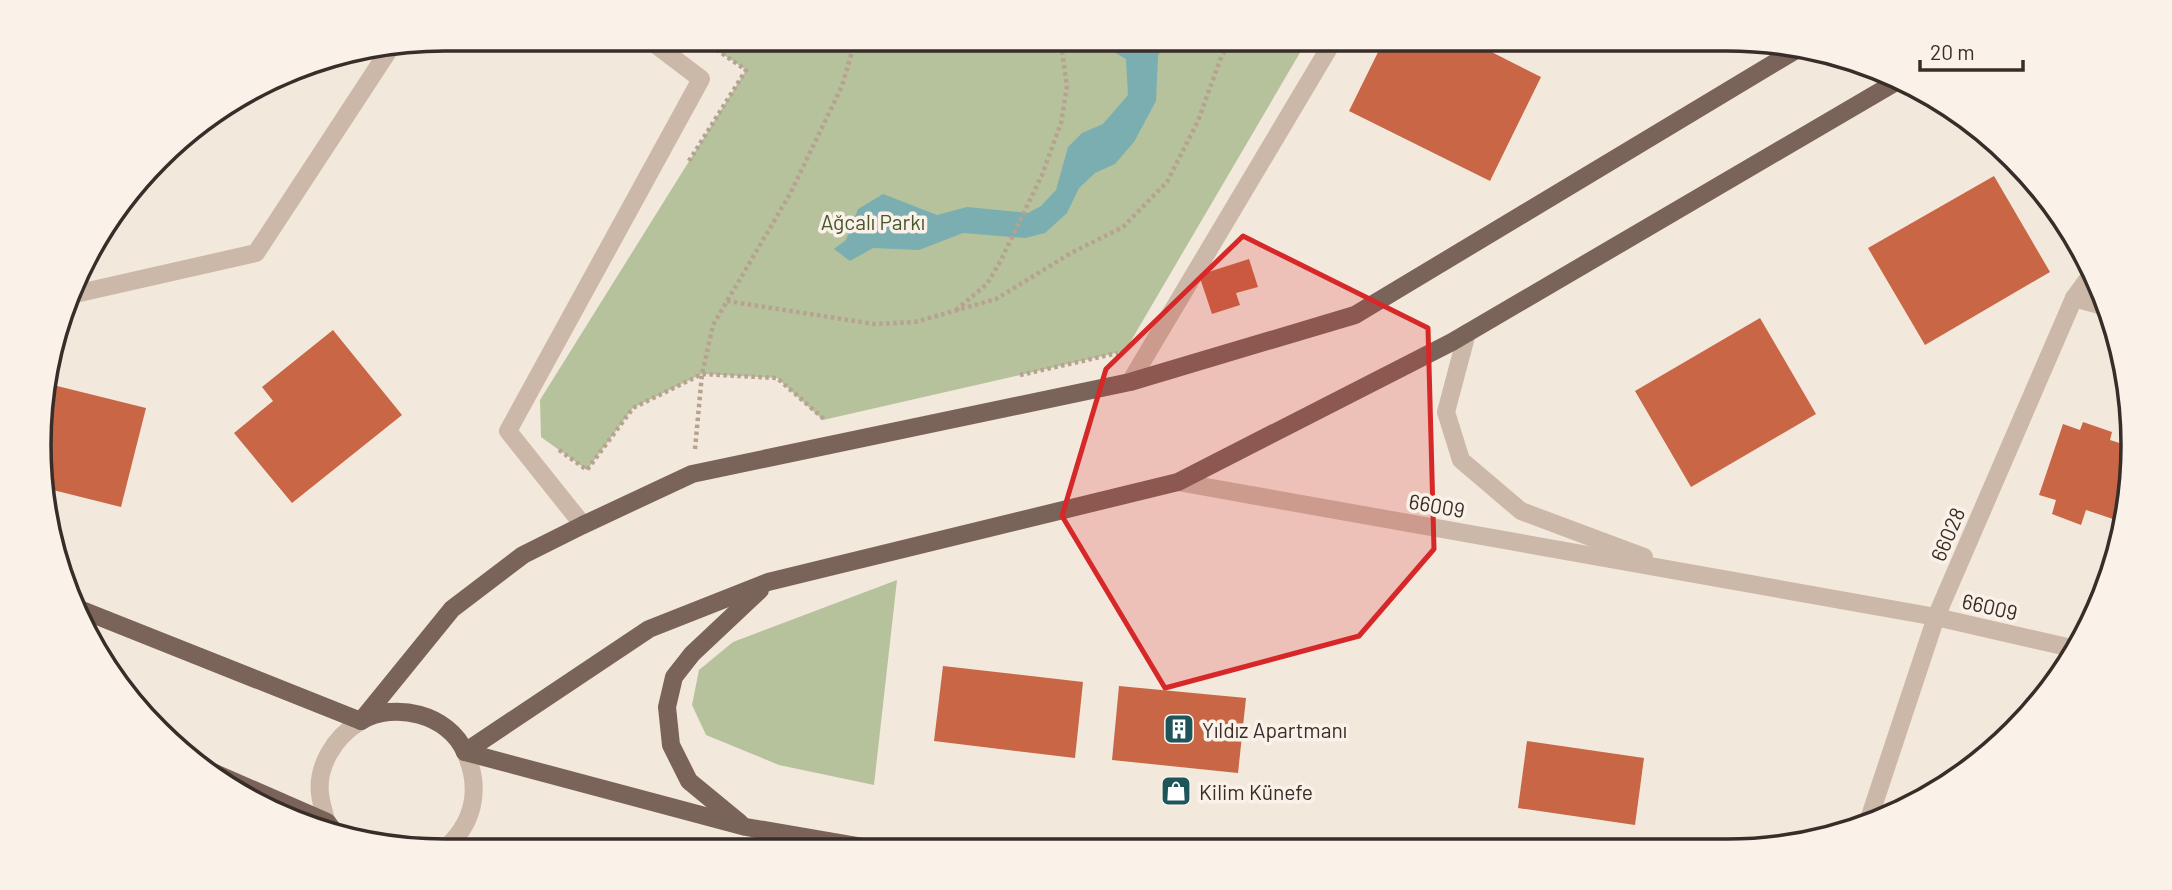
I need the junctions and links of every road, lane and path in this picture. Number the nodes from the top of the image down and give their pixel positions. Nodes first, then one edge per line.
1 (664, 51) edge
2 (719, 51) edge
3 (852, 51) edge
4 (1062, 51) edge
5 (1225, 51) edge
6 (1327, 51) edge
7 (386, 55) edge
8 (1787, 55) edge
9 (1889, 86) edge
10 (687, 164) dead end
11 (2086, 282) edge
12 (82, 292) edge
13 (2074, 298) junction
14 (727, 301) junction
15 (2095, 304) edge
16 (952, 313) junction
17 (1467, 333) junction
18 (1125, 351) dead end
19 (702, 374) junction
20 (1007, 378) dead end
21 (1130, 382) junction
22 (836, 417) dead end
23 (550, 443) dead end
24 (692, 474) junction
25 (1178, 482) junction
26 (583, 525) junction
27 (1687, 573) junction
28 (768, 582) junction
29 (88, 612) edge
30 (1936, 617) junction
31 (2065, 647) edge
32 (361, 721) junction
33 (465, 752) junction
34 (1871, 811) edge
35 (327, 821) edge
36 (746, 827) junction
37 (456, 839) edge
38 (816, 839) edge

1 - 26 street
2 - 10 path
3 - 14 path
4 - 16 path
5 - 16 path
6 - 21 street
7 - 12 street
8 - 21 main road
9 - 17 main road
11 - 13 street, 66028
13 - 15 street
13 - 30 street, 66028
14 - 16 path
14 - 19 path
17 - 25 main road
17 - 27 street, 66009
18 - 20 path
19 - 22 path
19 - 23 path
19 - 24 path
21 - 24 main road
24 - 26 main road
25 - 27 street, 66009
25 - 28 main road
26 - 32 main road
27 - 30 street, 66009
28 - 33 main road
28 - 36 main road
29 - 32 main road
30 - 31 street, 66009
30 - 34 street, 66028
32 - 33 main road
32 - 35 street
33 - 36 main road
33 - 37 street
36 - 38 main road

